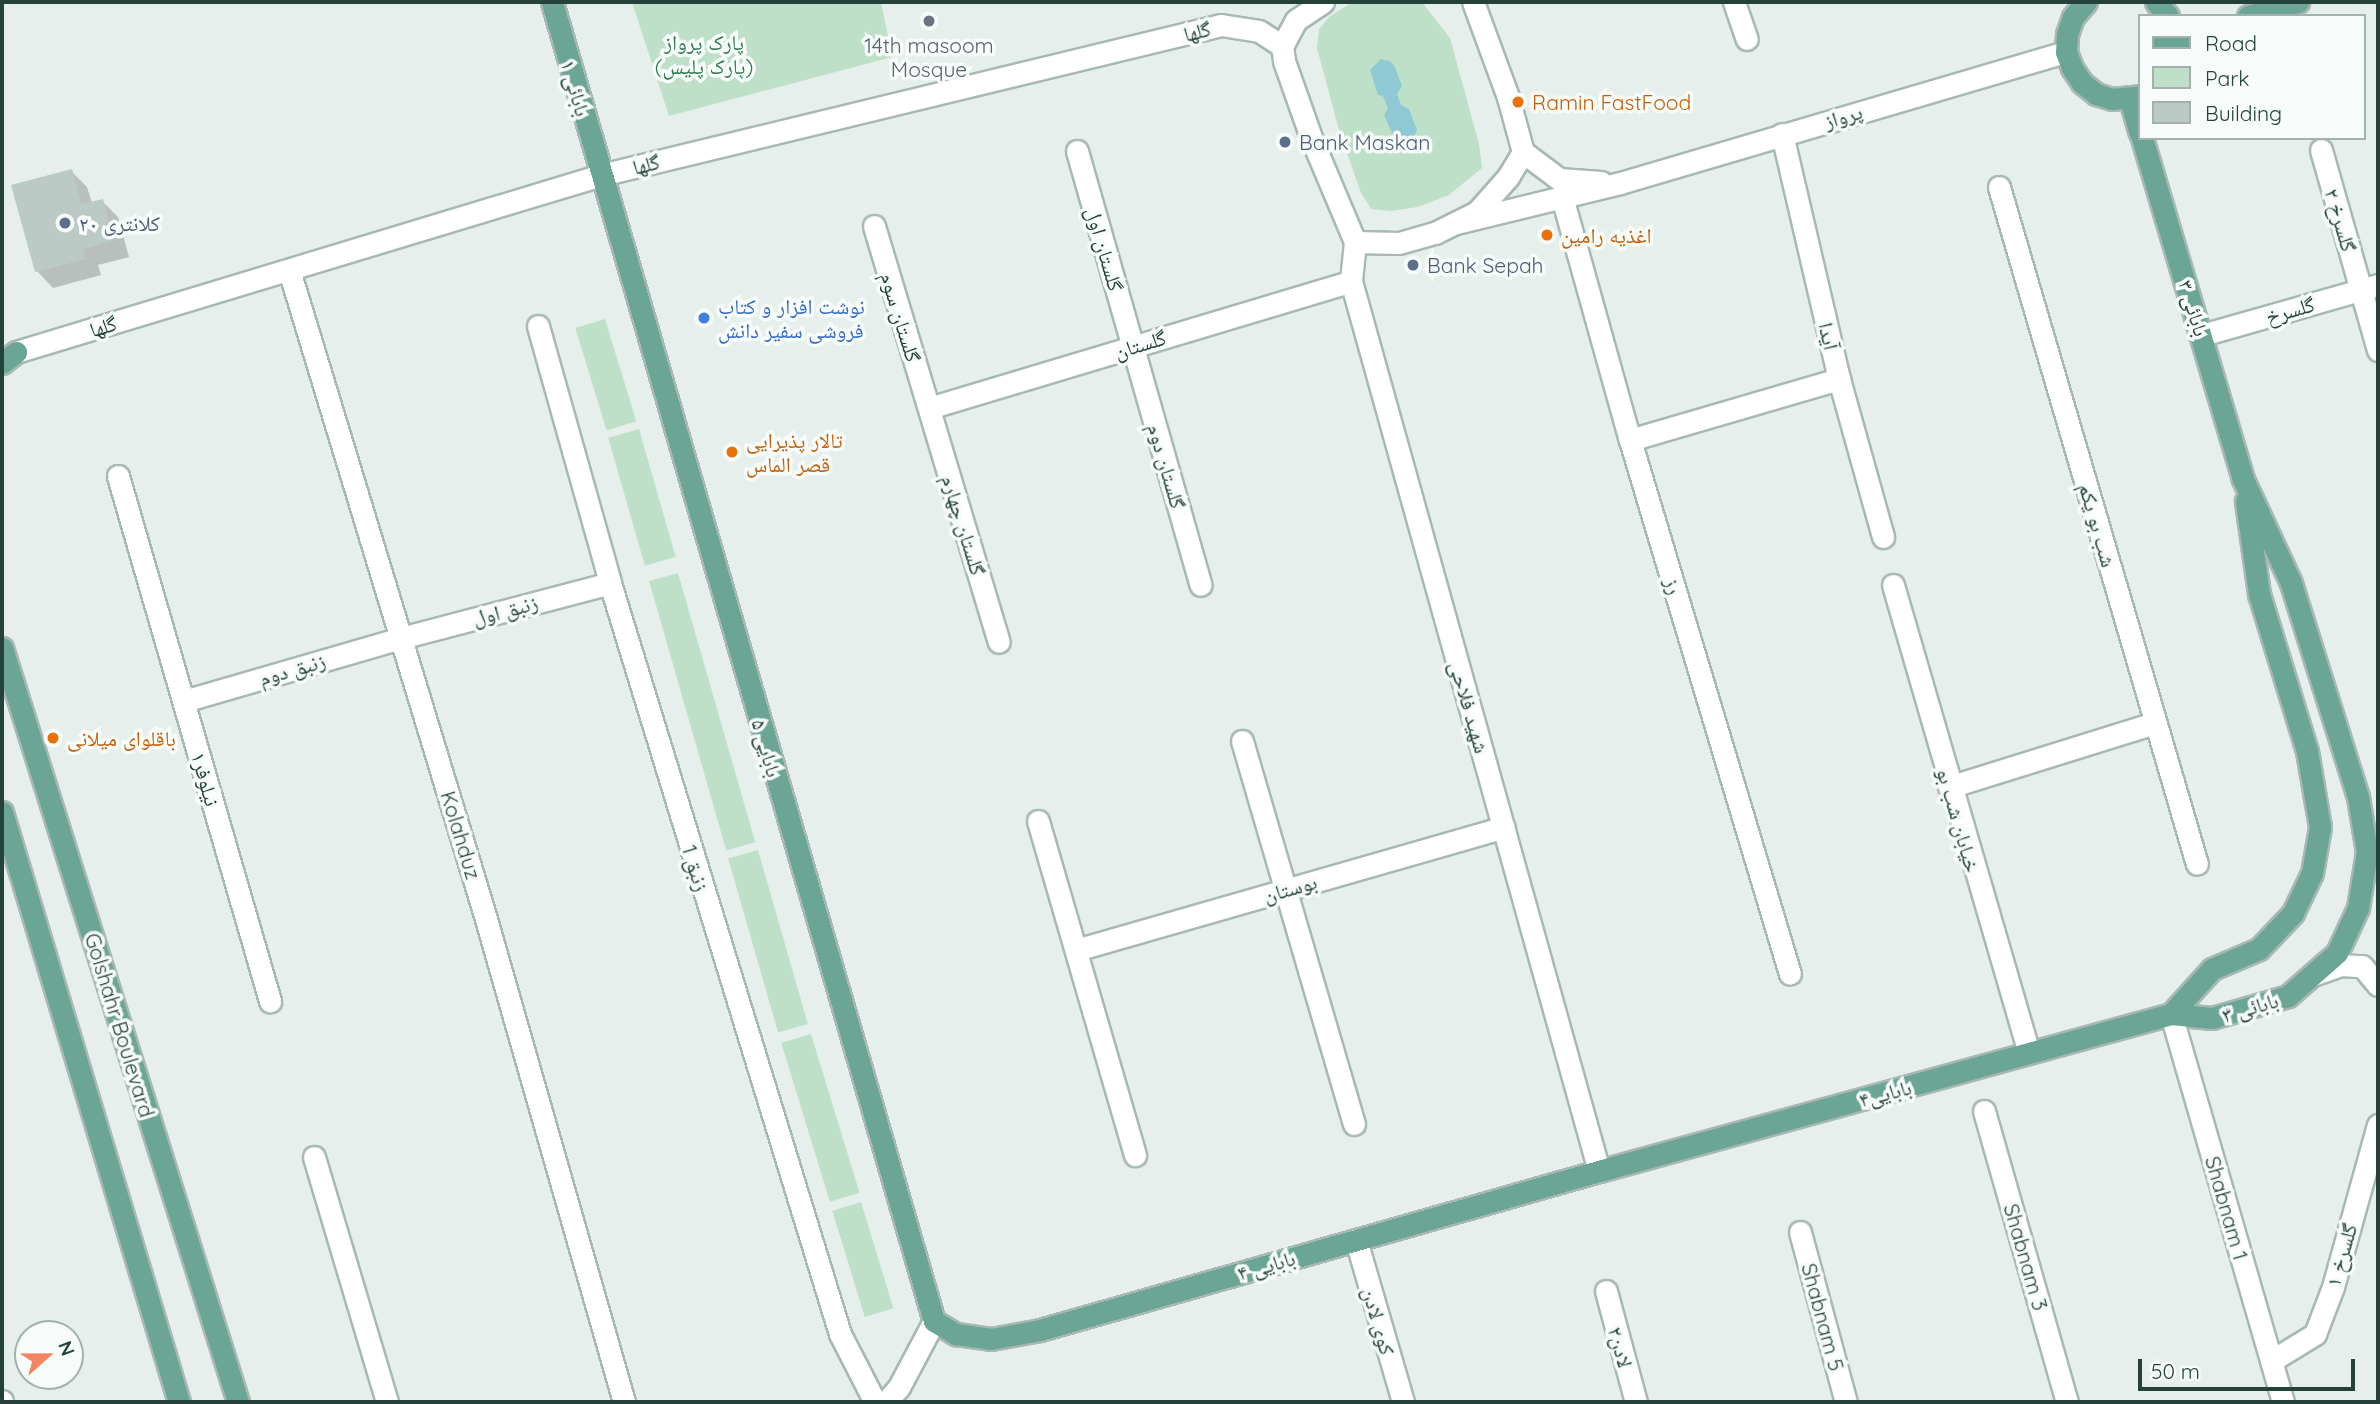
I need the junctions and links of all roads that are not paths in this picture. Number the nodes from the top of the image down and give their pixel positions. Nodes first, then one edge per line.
1 (552, 2) edge
2 (1323, 2) edge
3 (1472, 2) edge
4 (1734, 2) edge
5 (2086, 2) edge
6 (2298, 2) edge
7 (2255, 14) edge
8 (1747, 40) dead end
9 (1282, 47) junction
10 (2066, 51) junction
11 (2135, 97) edge
12 (2138, 119) edge
13 (1782, 134) junction
14 (2143, 140) edge
15 (2321, 150) dead end
16 (1077, 151) dead end
17 (1523, 152) junction
18 (601, 175) junction
19 (1620, 183) junction
20 (1998, 187) dead end
21 (1562, 197) junction
22 (1456, 223) junction
23 (874, 226) dead end
24 (1355, 242) junction
25 (289, 270) junction
26 (1351, 281) junction
27 (2370, 287) edge
28 (538, 326) dead end
29 (2202, 335) junction
30 (1132, 346) junction
31 (2378, 350) edge
32 (6, 355) edge
33 (1839, 379) junction
34 (929, 408) junction
35 (1630, 440) junction
36 (118, 476) dead end
37 (2243, 479) junction
38 (1883, 537) dead end
39 (610, 583) junction
40 (1201, 585) dead end
41 (1893, 585) dead end
42 (401, 638) junction
43 (999, 642) dead end
44 (2, 648) edge
45 (184, 701) junction
46 (2155, 723) junction
47 (1241, 741) dead end
48 (1950, 787) junction
49 (2, 812) edge
50 (1038, 821) dead end
51 (1504, 827) junction
52 (2197, 864) dead end
53 (1285, 890) junction
54 (1076, 950) junction
55 (1790, 974) dead end
56 (2313, 975) junction
57 (2378, 985) edge
58 (270, 1001) dead end
59 (2171, 1014) junction
60 (2029, 1054) junction
61 (1984, 1111) dead end
62 (1354, 1124) dead end
63 (2378, 1125) edge
64 (1135, 1154) dead end
65 (313, 1157) dead end
66 (1599, 1171) junction
67 (1800, 1232) dead end
68 (1356, 1240) junction
69 (1606, 1292) dead end
70 (934, 1321) junction
71 (2271, 1361) junction
72 (179, 1402) edge
73 (239, 1402) edge
74 (387, 1402) edge
75 (624, 1402) edge
76 (875, 1402) edge
77 (886, 1402) edge
78 (1403, 1402) edge
79 (1636, 1402) edge
80 (1846, 1402) edge
81 (2067, 1402) edge
82 (2283, 1402) edge

1 - 18 main road, بابائی ۱
2 - 9 street
3 - 17 street
4 - 8 street
5 - 10 main road
6 - 7 main road
9 - 18 street, گلها
9 - 24 street
10 - 11 main road
10 - 13 street, پرواز
11 - 12 main road
13 - 19 street, پرواز
13 - 33 street, آیدا
14 - 29 main road, بابائی ۳
15 - 27 street, گلسرخ ۲
16 - 30 street, گلستان اول
17 - 19 street, پرواز
17 - 22 street
18 - 25 street, گلها
18 - 70 main road, ۵ بابایی
19 - 21 street, پرواز
20 - 46 street, شب بو یکم
21 - 22 street, پرواز
21 - 35 street, رز
22 - 24 street
23 - 34 street, گلستان سوم
24 - 26 street, شهید فلاحی
25 - 32 street, گلها
25 - 42 street, Kolahduz
26 - 30 street, گلستان
26 - 51 street, شهید فلاحی
27 - 29 street, گلسرخ
27 - 31 street
28 - 39 street, زنبق 1
29 - 37 main road, بابائی ۳
30 - 34 street, گلستان
30 - 40 street, گلستان دوم
33 - 35 street
33 - 38 street, آیدا
34 - 43 street, گلستان چهارم
35 - 55 street, رز
36 - 45 street, نیلوفر۱
37 - 56 main road, بابائی ۳
37 - 59 main road, بابائی ۳
39 - 42 street, زنبق اول
39 - 76 street, زنبق 1
41 - 48 street, خیابان شب بو
42 - 45 street, زنبق دوم
42 - 75 street, Kolahduz
44 - 73 main road, Golshahr Boulevard
45 - 58 street, نیلوفر۱
46 - 48 street
46 - 52 street, شب بو یکم
47 - 53 street
48 - 60 street, خیابان شب بو
49 - 72 main road
50 - 54 street
51 - 53 street, بوستان
51 - 66 street, شهید فلاحی
53 - 54 street, بوستان
53 - 62 street
54 - 64 street
56 - 57 street
56 - 59 main road, بابائی ۳
59 - 60 main road, بابایی۴
59 - 71 street, Shabnam 1
60 - 66 main road, بابایی۴
61 - 81 street, Shabnam 3
63 - 71 street, گلسرخ ۱
65 - 74 street
66 - 68 main road, بابایی ۴
67 - 80 street, Shabnam 5
68 - 70 main road, بابایی ۴
68 - 78 street, کوی لادن
69 - 79 street, لادن۲
70 - 77 street
71 - 82 street, Shabnam 1

